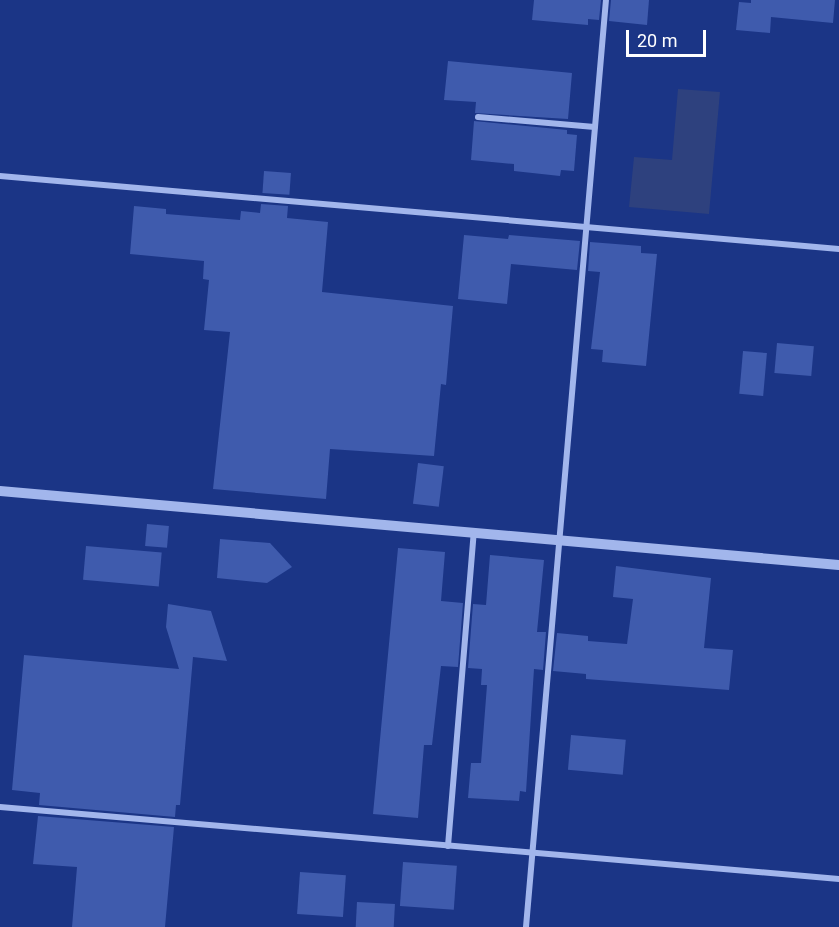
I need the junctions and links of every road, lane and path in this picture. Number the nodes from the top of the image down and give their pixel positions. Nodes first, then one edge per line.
1 (606, 0) edge
2 (478, 117) dead end
3 (595, 127) junction
4 (0, 176) edge
5 (586, 228) junction
6 (839, 249) edge
7 (0, 491) edge
8 (474, 532) junction
9 (559, 540) junction
10 (839, 565) edge
11 (0, 807) edge
12 (448, 846) junction
13 (532, 853) junction
14 (839, 879) edge
15 (526, 927) edge

1 - 3 street
2 - 3 street
3 - 5 street
4 - 5 street
5 - 6 street
5 - 9 street
7 - 8 street
8 - 9 street
8 - 12 street
9 - 10 street
9 - 13 street
11 - 12 street
12 - 13 street
13 - 14 street
13 - 15 street

